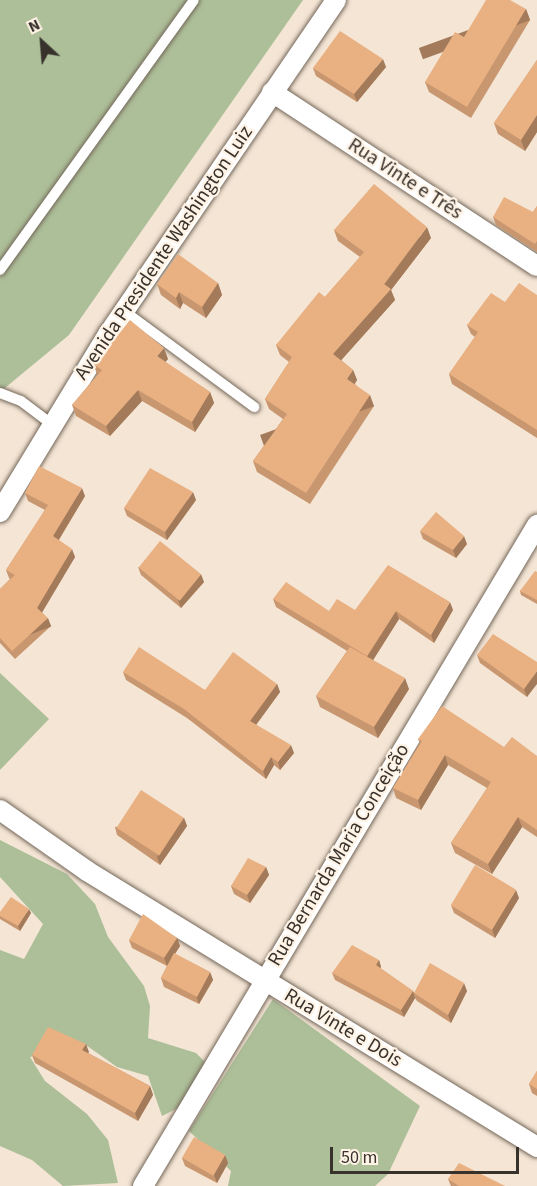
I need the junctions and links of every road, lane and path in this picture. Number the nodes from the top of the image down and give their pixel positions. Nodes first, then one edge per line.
1 (194, 0) edge
2 (336, 0) edge
3 (272, 92) junction
4 (537, 266) edge
5 (0, 270) edge
6 (124, 311) junction
7 (0, 393) edge
8 (254, 407) dead end
9 (52, 424) junction
10 (0, 512) edge
11 (537, 525) edge
12 (0, 810) edge
13 (264, 980) junction
14 (537, 1147) edge
15 (143, 1186) edge

1 - 5 lane
2 - 3 street, Avenida Presidente Washington Luiz
3 - 4 street, Rua Vinte e Três
3 - 6 street, Avenida Presidente Washington Luiz
6 - 8 lane
6 - 9 street, Avenida Presidente Washington Luiz
7 - 9 lane
9 - 10 street, Avenida Presidente Washington Luiz
11 - 13 street, Rua Bernarda Maria Conceição
12 - 13 street, Rua Vinte e Dois
13 - 14 street, Rua Vinte e Dois
13 - 15 street, Rua Bernarda Maria Conceição

